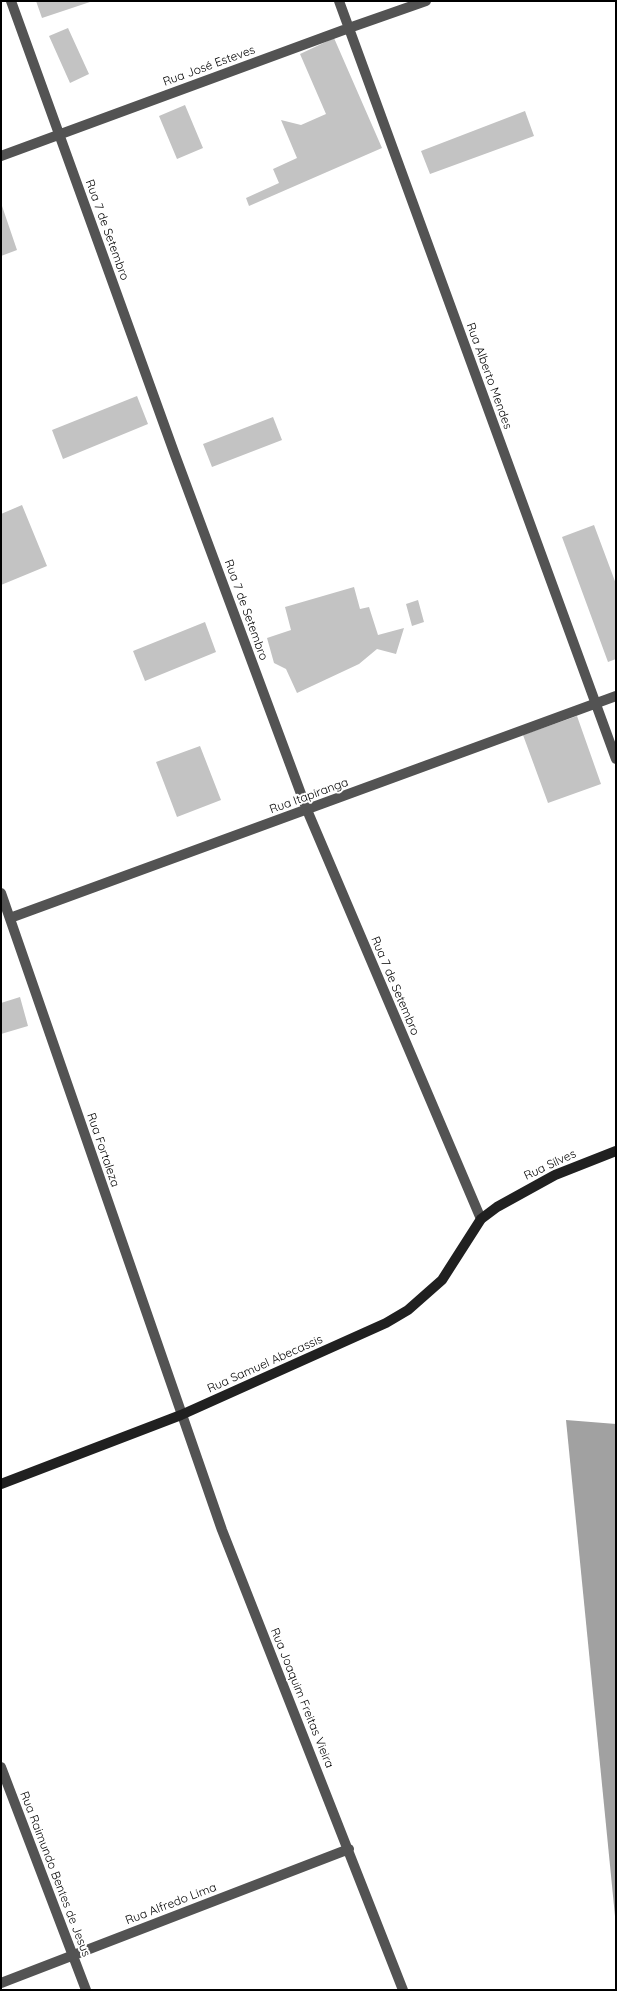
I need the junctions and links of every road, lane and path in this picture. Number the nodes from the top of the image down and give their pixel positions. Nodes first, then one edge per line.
1 (11, 1) edge
2 (339, 1) edge
3 (426, 1) edge
4 (349, 28) junction
5 (60, 134) junction
6 (1, 156) edge
7 (616, 696) edge
8 (595, 704) junction
9 (616, 759) edge
10 (307, 810) junction
11 (1, 893) edge
12 (10, 918) junction
13 (616, 1151) edge
14 (497, 1207) joint
15 (481, 1219) junction
16 (181, 1415) junction
17 (1, 1484) edge
18 (1, 1767) edge
19 (349, 1849) junction
20 (72, 1955) junction
21 (1, 1983) edge
22 (86, 1990) edge
23 (403, 1990) edge

1 - 5 street, Rua 7 de Setembro
2 - 4 street, Rua Alberto Mendes
3 - 4 street, Rua José Esteves
4 - 5 street, Rua José Esteves
4 - 8 street, Rua Alberto Mendes
5 - 6 street, Rua José Esteves
5 - 10 street, Rua 7 de Setembro
7 - 8 street, Rua Itapiranga
8 - 9 street, Rua Alberto Mendes
8 - 10 street, Rua Itapiranga
10 - 12 street, Rua Itapiranga
10 - 15 street, Rua 7 de Setembro
11 - 12 street, Rua Fortaleza
12 - 16 street, Rua Fortaleza
13 - 14 street, Rua Silves
14 - 15 street, Rua Samuel Abecassis
15 - 16 street, Rua Samuel Abecassis
16 - 17 street, Rua Samuel Abecassis
16 - 19 street, Rua Joaquim Freitas Vieira
18 - 20 street, Rua Raimundo Bentes de Jesus
19 - 20 street, Rua Alfredo Lima
19 - 23 street, Rua Joaquim Freitas Vieira
20 - 21 street, Rua Alfredo Lima
20 - 22 street, Rua Raimundo Bentes de Jesus

